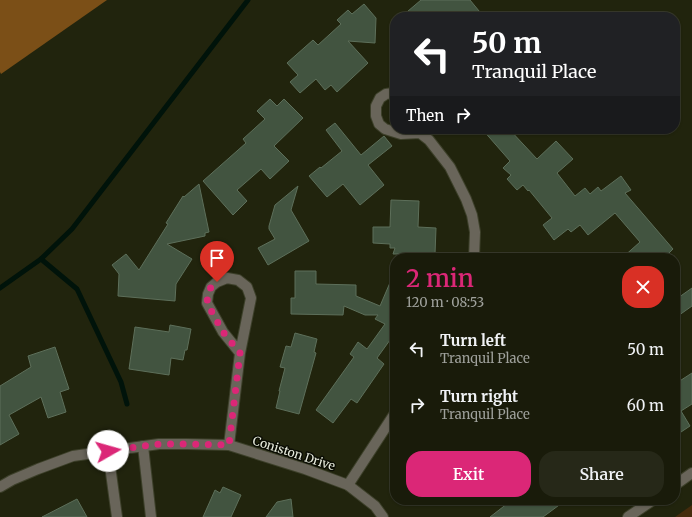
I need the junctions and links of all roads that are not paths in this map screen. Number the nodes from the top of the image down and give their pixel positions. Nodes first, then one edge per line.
1 (390, 93) edge
2 (390, 131) edge
3 (423, 134) edge
4 (474, 253) edge
5 (240, 353) junction
6 (390, 421) edge
7 (229, 445) junction
8 (143, 446) junction
9 (108, 451) junction
10 (692, 473) edge
11 (680, 481) edge
12 (348, 485) junction
13 (0, 487) edge
14 (646, 505) edge
15 (117, 517) edge
16 (151, 517) edge
17 (382, 517) edge
18 (628, 517) edge

1 - 2 street
3 - 4 street
5 - 5 street
5 - 7 street
6 - 12 street
7 - 8 street, Coniston Drive
7 - 12 street, Coniston Drive
8 - 9 street, Coniston Drive
8 - 16 street
9 - 13 street, Coniston Drive
9 - 15 street
10 - 11 street
12 - 17 street, Coniston Drive
14 - 18 street

